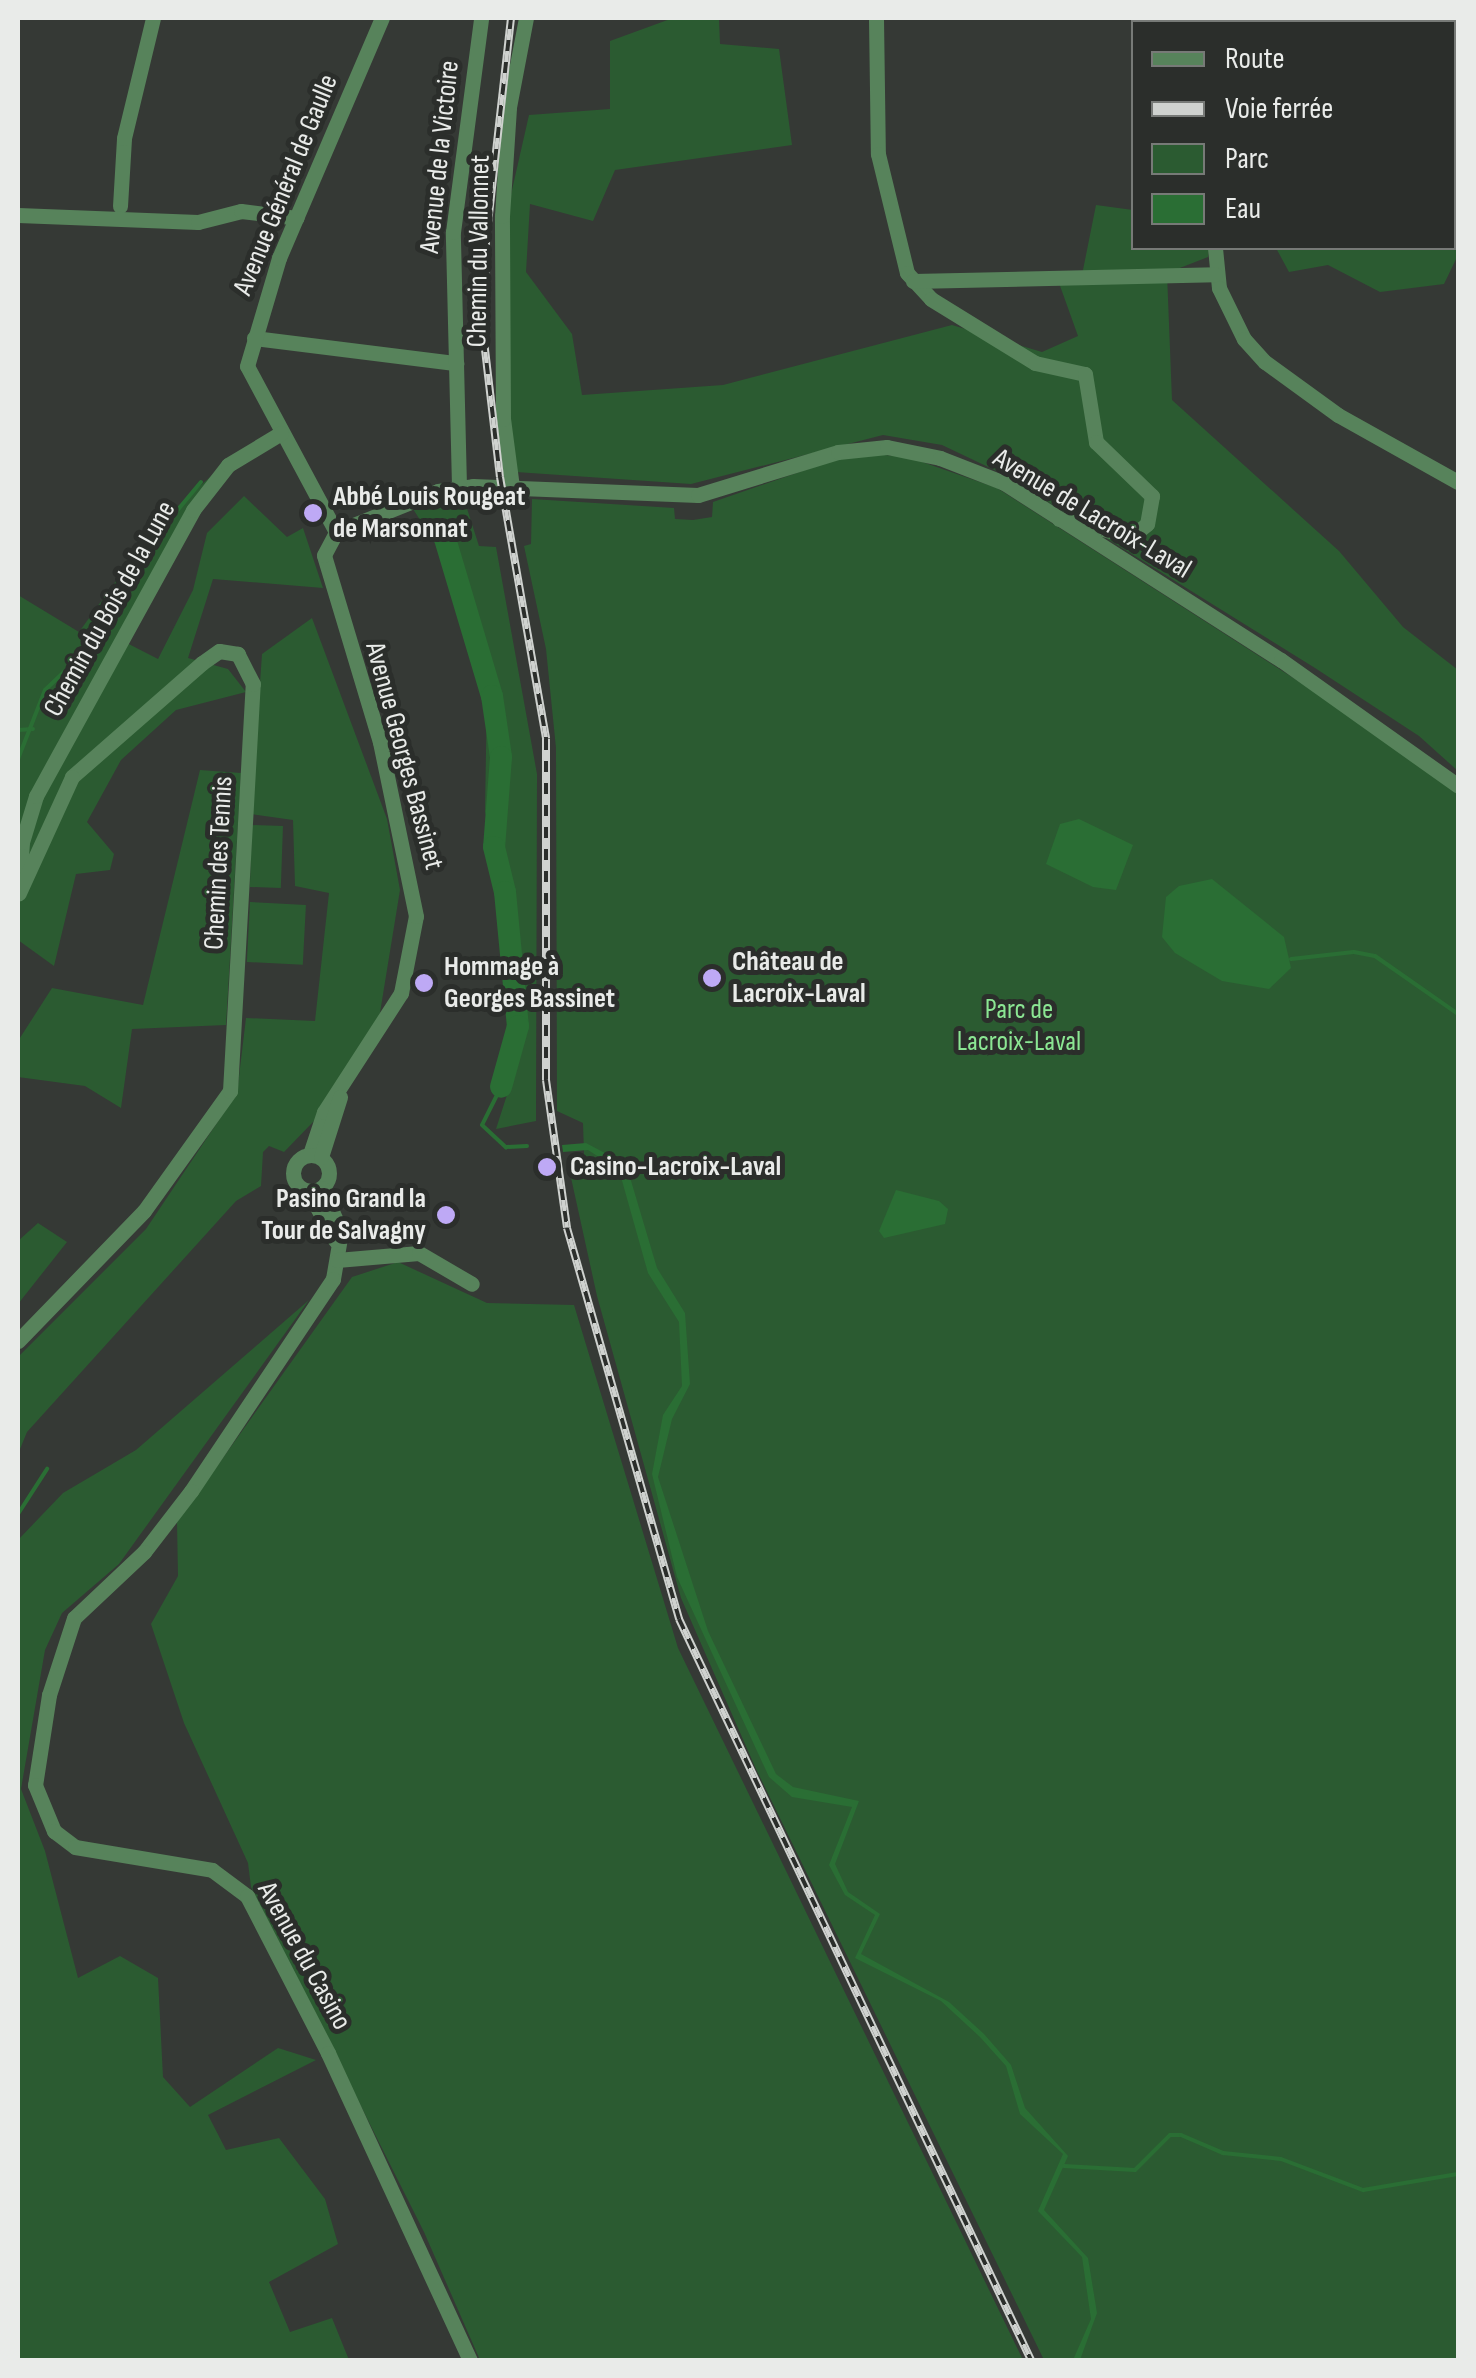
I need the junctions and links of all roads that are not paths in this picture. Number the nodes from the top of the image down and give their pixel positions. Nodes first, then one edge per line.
1 (152, 18) edge
2 (382, 18) edge
3 (481, 18) edge
4 (526, 18) edge
5 (876, 18) edge
6 (120, 206) dead end
7 (18, 215) edge
8 (298, 218) junction
9 (1215, 250) edge
10 (1215, 274) junction
11 (913, 281) junction
12 (254, 338) junction
13 (456, 363) junction
14 (281, 434) junction
15 (1458, 482) edge
16 (466, 486) junction
17 (512, 487) junction
18 (1058, 521) junction
19 (336, 532) junction
20 (1458, 786) edge
21 (18, 896) edge
22 (316, 1156) junction
23 (315, 1190) junction
24 (337, 1252) junction
25 (472, 1284) dead end
26 (18, 1341) edge
27 (470, 2360) edge

1 - 6 street
2 - 8 street, Avenue Général de Gaulle
3 - 13 street, Avenue de la Victoire
4 - 17 street, Chemin du Vallonnet
5 - 11 street
7 - 8 street
8 - 12 street, Avenue Général de Gaulle
9 - 10 street
10 - 11 street
10 - 15 street
11 - 18 street
12 - 13 street
12 - 14 street, Avenue Général de Gaulle
13 - 16 street, Avenue de la Victoire
14 - 19 street, Avenue Général de Gaulle
14 - 21 street, Chemin du Bois de la Lune
16 - 17 street, Avenue de Lacroix-Laval
16 - 19 street
17 - 18 street, Avenue de Lacroix-Laval
18 - 20 street, Avenue de Lacroix-Laval
19 - 22 street, Avenue Georges Bassinet
21 - 26 street, Chemin des Tennis
22 - 23 street
22 - 23 street
23 - 24 street
24 - 25 street
24 - 27 street, Avenue du Casino

